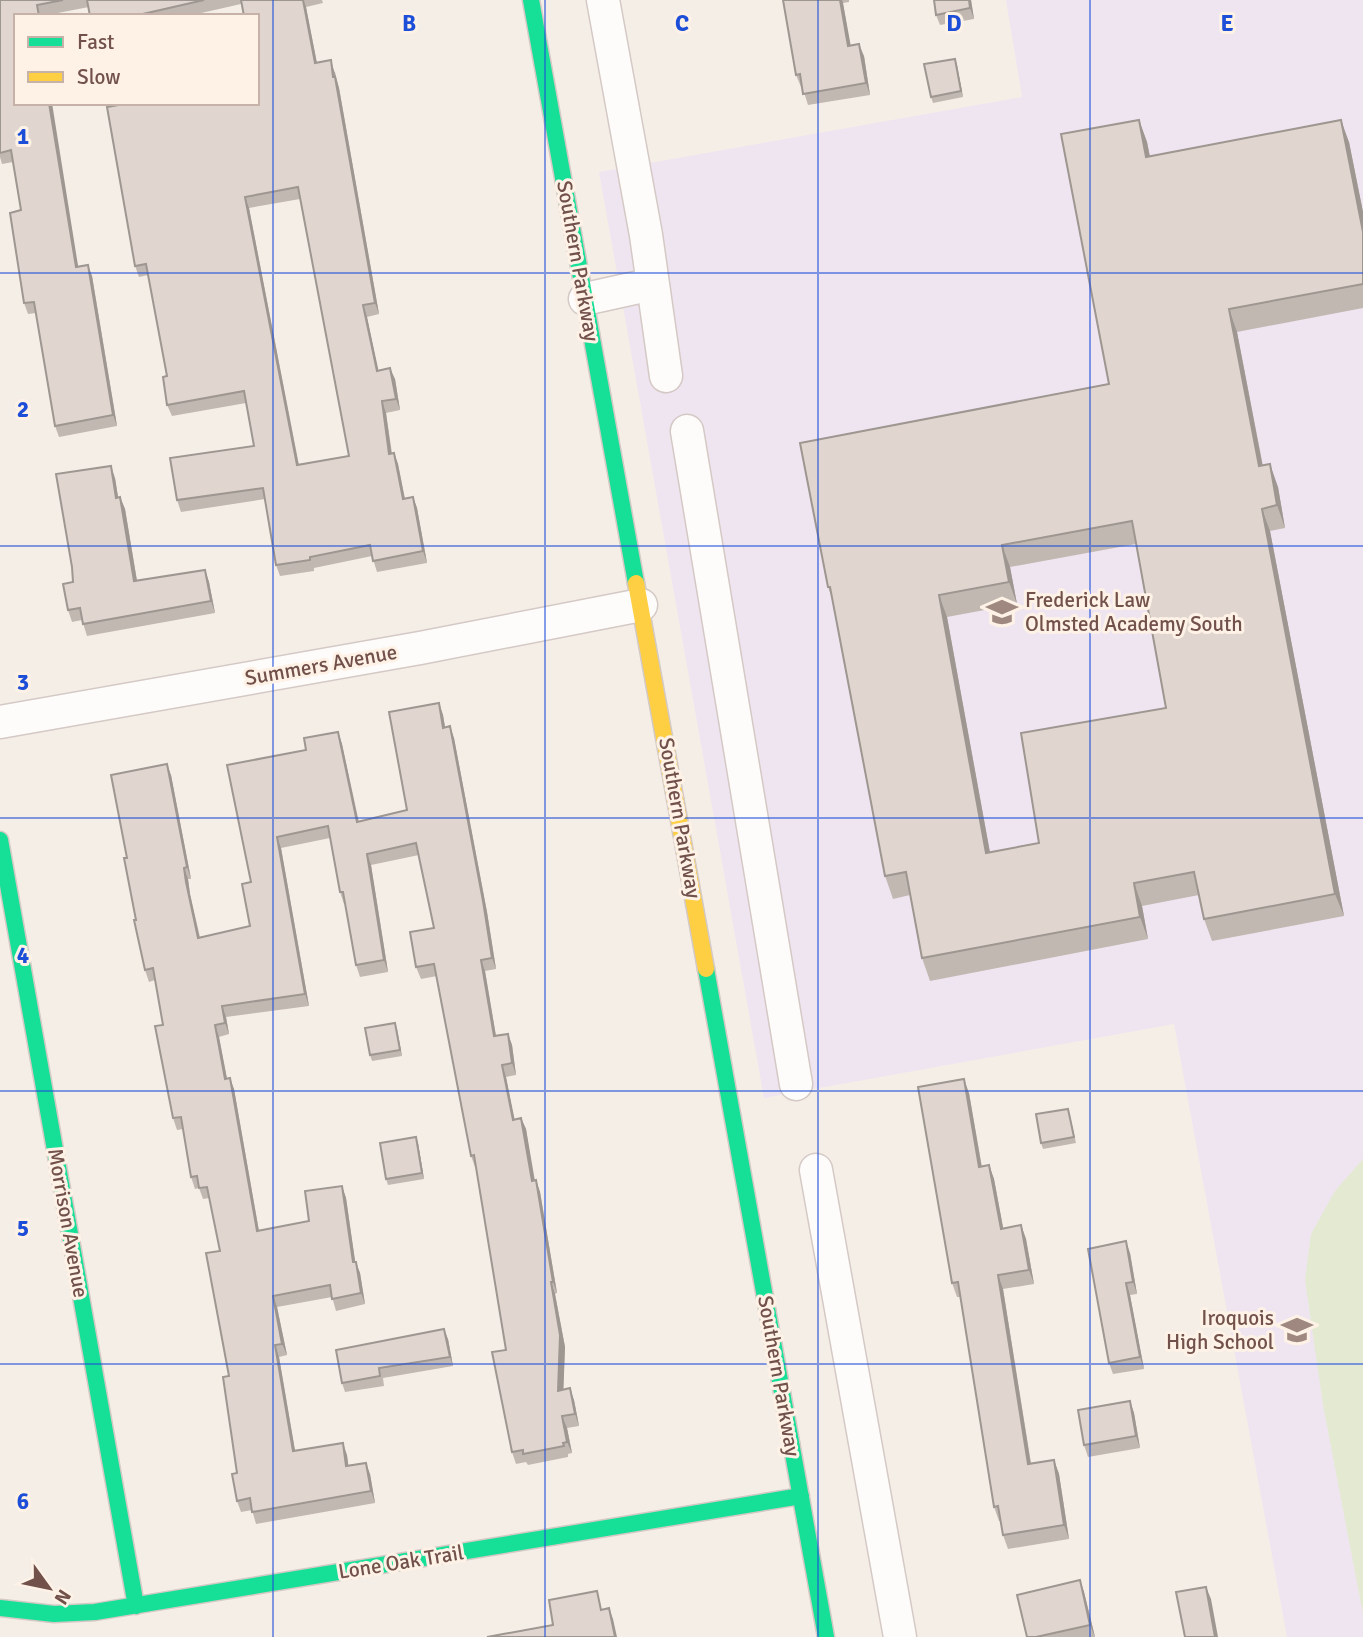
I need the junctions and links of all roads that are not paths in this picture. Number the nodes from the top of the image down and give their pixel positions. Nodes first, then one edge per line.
1 (531, 0) edge
2 (603, 0) edge
3 (653, 284) junction
4 (585, 299) junction
5 (666, 376) dead end
6 (687, 431) dead end
7 (641, 605) junction
8 (0, 722) edge
9 (0, 841) edge
10 (796, 1084) dead end
11 (816, 1170) dead end
12 (801, 1496) junction
13 (136, 1606) junction
14 (0, 1608) edge
15 (826, 1637) edge
16 (900, 1637) edge

1 - 4 main road, Southern Parkway
2 - 3 street
3 - 4 street
3 - 5 street
4 - 7 main road, Southern Parkway
6 - 10 street
7 - 8 street, Summers Avenue
7 - 12 main road, Southern Parkway
9 - 13 main road, Morrison Avenue
11 - 16 street
12 - 13 main road, Lone Oak Trail
12 - 15 main road, Southern Parkway
13 - 14 main road, Lone Oak Trail

